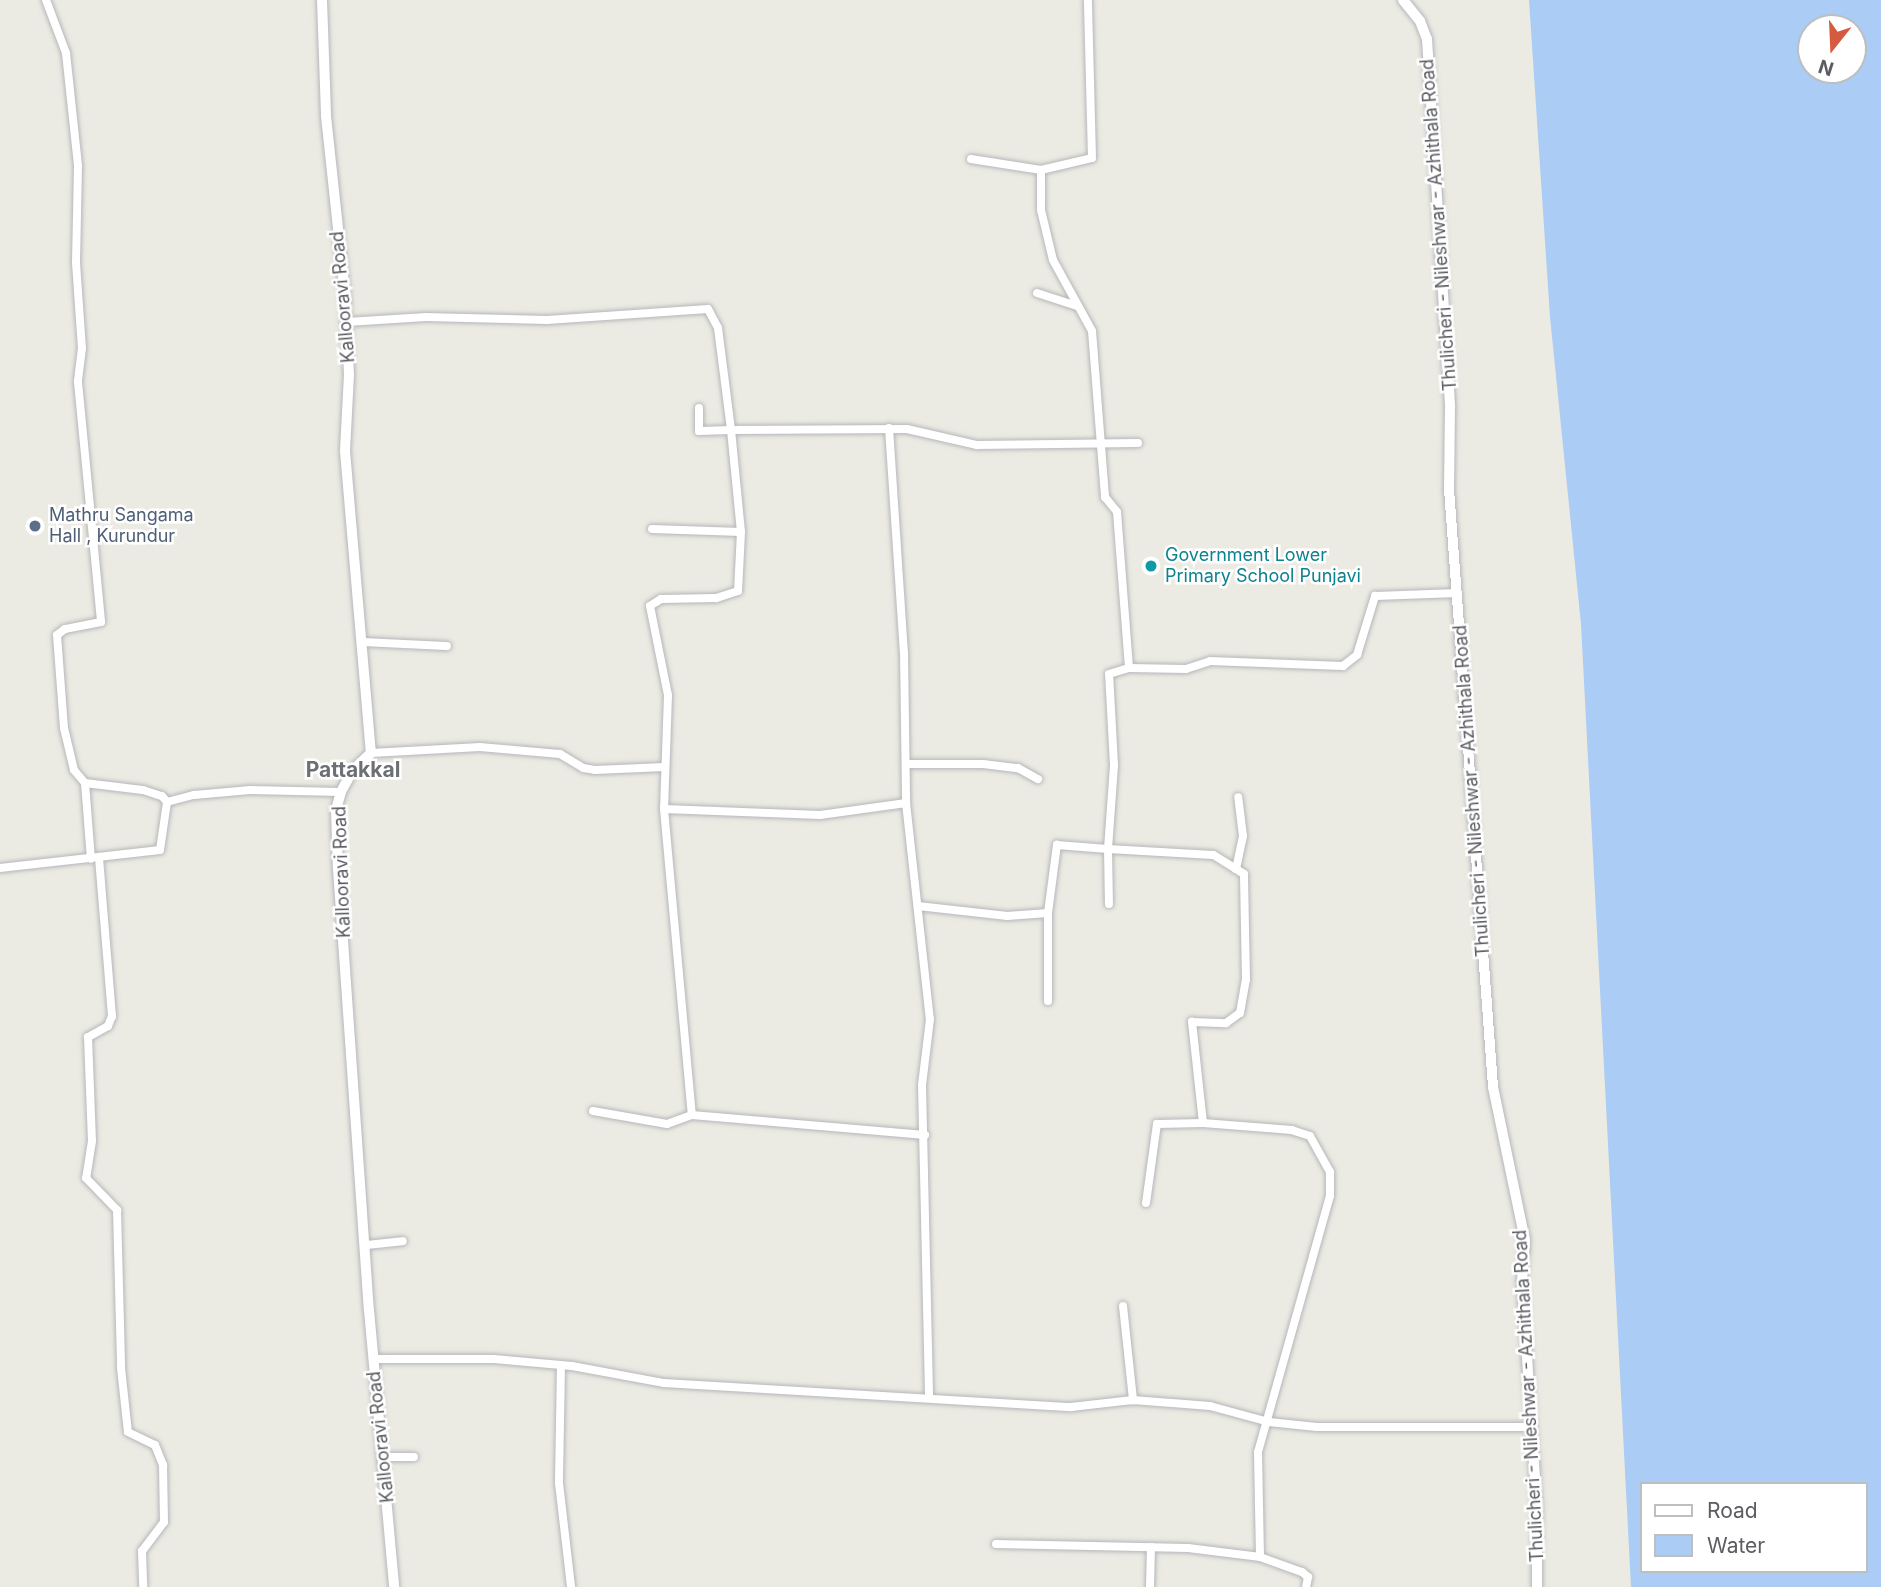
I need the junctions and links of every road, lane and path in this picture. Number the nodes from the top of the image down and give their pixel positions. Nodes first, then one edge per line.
1 (46, 0) edge
2 (322, 0) edge
3 (1088, 0) edge
4 (1403, 0) edge
5 (971, 159) dead end
6 (1041, 170) junction
7 (1037, 293) dead end
8 (1077, 306) junction
9 (347, 322) junction
10 (699, 408) dead end
11 (889, 428) junction
12 (731, 430) junction
13 (1102, 442) junction
14 (1138, 443) dead end
15 (652, 529) dead end
16 (741, 532) junction
17 (1458, 593) junction
18 (362, 642) junction
19 (447, 646) dead end
20 (1129, 668) junction
21 (372, 753) junction
22 (908, 764) junction
23 (665, 767) junction
24 (1038, 779) dead end
25 (85, 783) junction
26 (341, 792) junction
27 (1238, 797) dead end
28 (167, 802) junction
29 (906, 803) junction
30 (664, 809) junction
31 (1108, 849) junction
32 (95, 859) junction
33 (0, 868) edge
34 (1236, 869) junction
35 (1109, 904) dead end
36 (918, 906) junction
37 (1048, 913) junction
38 (1048, 1001) dead end
39 (593, 1111) dead end
40 (692, 1115) junction
41 (1203, 1123) junction
42 (925, 1135) junction
43 (1146, 1203) dead end
44 (403, 1241) dead end
45 (366, 1245) junction
46 (1124, 1306) dead end
47 (374, 1359) junction
48 (561, 1365) junction
49 (929, 1396) junction
50 (1133, 1400) junction
51 (1269, 1422) junction
52 (1531, 1427) junction
53 (383, 1457) junction
54 (414, 1457) dead end
55 (996, 1544) dead end
56 (1151, 1547) junction
57 (1260, 1557) junction
58 (143, 1587) edge
59 (394, 1587) edge
60 (571, 1587) edge
61 (1150, 1587) edge
62 (1307, 1587) edge
63 (1537, 1587) edge

1 - 25 street
2 - 9 main road, Kallooravi Road
3 - 6 street
4 - 17 main road, Thulicheri - Nileshwar - Azhithala Road
5 - 6 street
6 - 8 street
7 - 8 street
8 - 13 street
9 - 12 street
9 - 18 main road, Kallooravi Road
10 - 12 street
11 - 12 street
11 - 13 street
11 - 22 street
12 - 16 street
13 - 14 street
13 - 20 street
15 - 16 street
16 - 23 street
17 - 20 street
17 - 52 main road, Thulicheri - Nileshwar - Azhithala Road
18 - 19 street
18 - 21 main road, Kallooravi Road
20 - 31 street
21 - 23 street
21 - 26 main road, Kallooravi Road
22 - 24 street
22 - 29 street
23 - 30 street
25 - 28 street
25 - 32 street
26 - 28 street
26 - 45 main road, Kallooravi Road
27 - 34 street
28 - 32 street
29 - 30 street
29 - 36 street
30 - 40 street
31 - 34 street
31 - 35 street
31 - 37 street
32 - 33 street
32 - 58 street
34 - 41 street
36 - 37 street
36 - 42 street
37 - 38 street
39 - 40 street
40 - 42 street
41 - 43 street
41 - 51 street
42 - 49 street
44 - 45 street
45 - 47 main road, Kallooravi Road
46 - 50 street
47 - 48 street
47 - 53 main road, Kallooravi Road
48 - 49 street
48 - 60 street
49 - 50 street
50 - 51 street
51 - 52 street
51 - 57 street
52 - 63 main road, Thulicheri - Nileshwar - Azhithala Road
53 - 54 street
53 - 59 main road, Kallooravi Road
55 - 56 street
56 - 57 street
56 - 61 street
57 - 62 street

